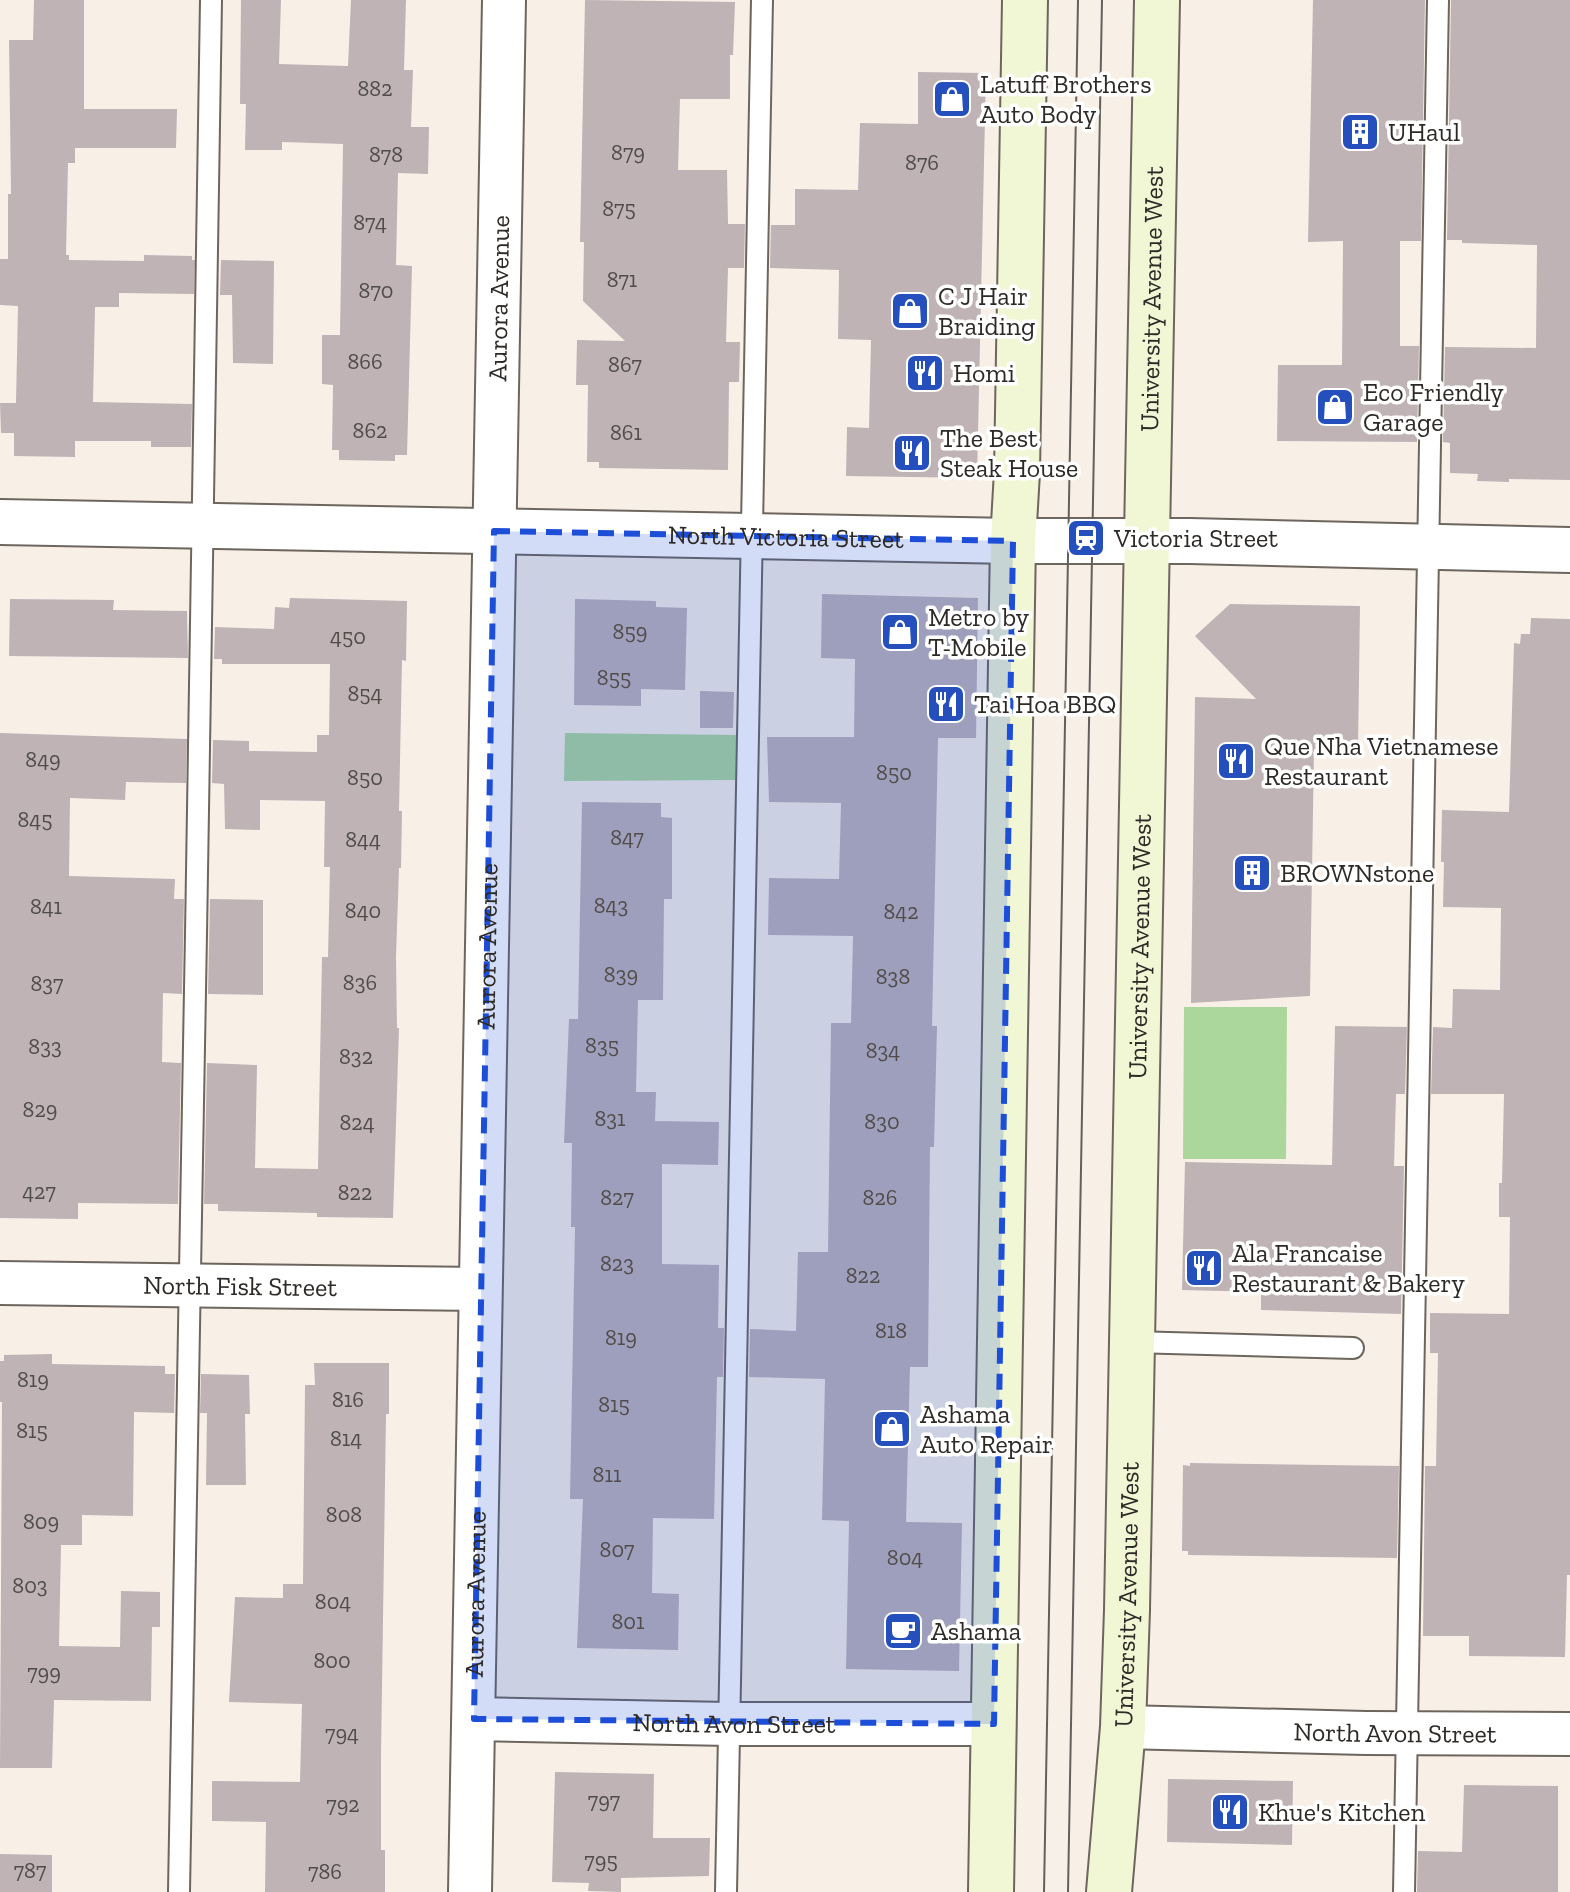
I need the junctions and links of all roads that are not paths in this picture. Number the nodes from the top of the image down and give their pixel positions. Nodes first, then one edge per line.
1 (211, 0) edge
2 (504, 0) edge
3 (762, 0) edge
4 (1025, 0) edge
5 (1157, 0) edge
6 (1438, 0) edge
7 (0, 522) edge
8 (204, 524) junction
9 (494, 531) junction
10 (752, 535) junction
11 (1013, 541) junction
12 (1146, 541) junction
13 (1429, 548) junction
14 (1570, 550) edge
15 (0, 1283) edge
16 (188, 1286) junction
17 (480, 1289) junction
18 (1131, 1342) junction
19 (1353, 1348) dead end
20 (474, 1719) junction
21 (729, 1724) junction
22 (994, 1724) junction
23 (1123, 1727) junction
24 (1407, 1733) junction
25 (1570, 1734) edge
26 (179, 1892) edge
27 (470, 1892) edge
28 (726, 1892) edge
29 (991, 1892) edge
30 (1109, 1892) edge
31 (1404, 1892) edge

1 - 8 lane
2 - 9 street, Aurora Avenue
3 - 10 lane
4 - 11 main road
5 - 12 main road, University Avenue West
6 - 13 lane
7 - 8 street, North Victoria Street
8 - 9 street, North Victoria Street
8 - 16 lane
9 - 10 street, North Victoria Street
9 - 17 street, Aurora Avenue
10 - 11 street, North Victoria Street
10 - 21 lane
11 - 12 street, North Victoria Street
11 - 22 main road
12 - 13 street, North Victoria Street
12 - 18 main road, University Avenue West
13 - 14 street, North Victoria Street
13 - 24 lane
15 - 16 street, North Fisk Street
16 - 17 street, North Fisk Street
16 - 26 lane
17 - 20 street, Aurora Avenue
18 - 19 lane
18 - 23 main road, University Avenue West
20 - 21 street, North Avon Street
20 - 27 street, Aurora Avenue
21 - 22 street, North Avon Street
21 - 28 lane
22 - 29 main road
23 - 24 street, North Avon Street
23 - 30 main road, University Avenue West
24 - 25 street, North Avon Street
24 - 31 lane

